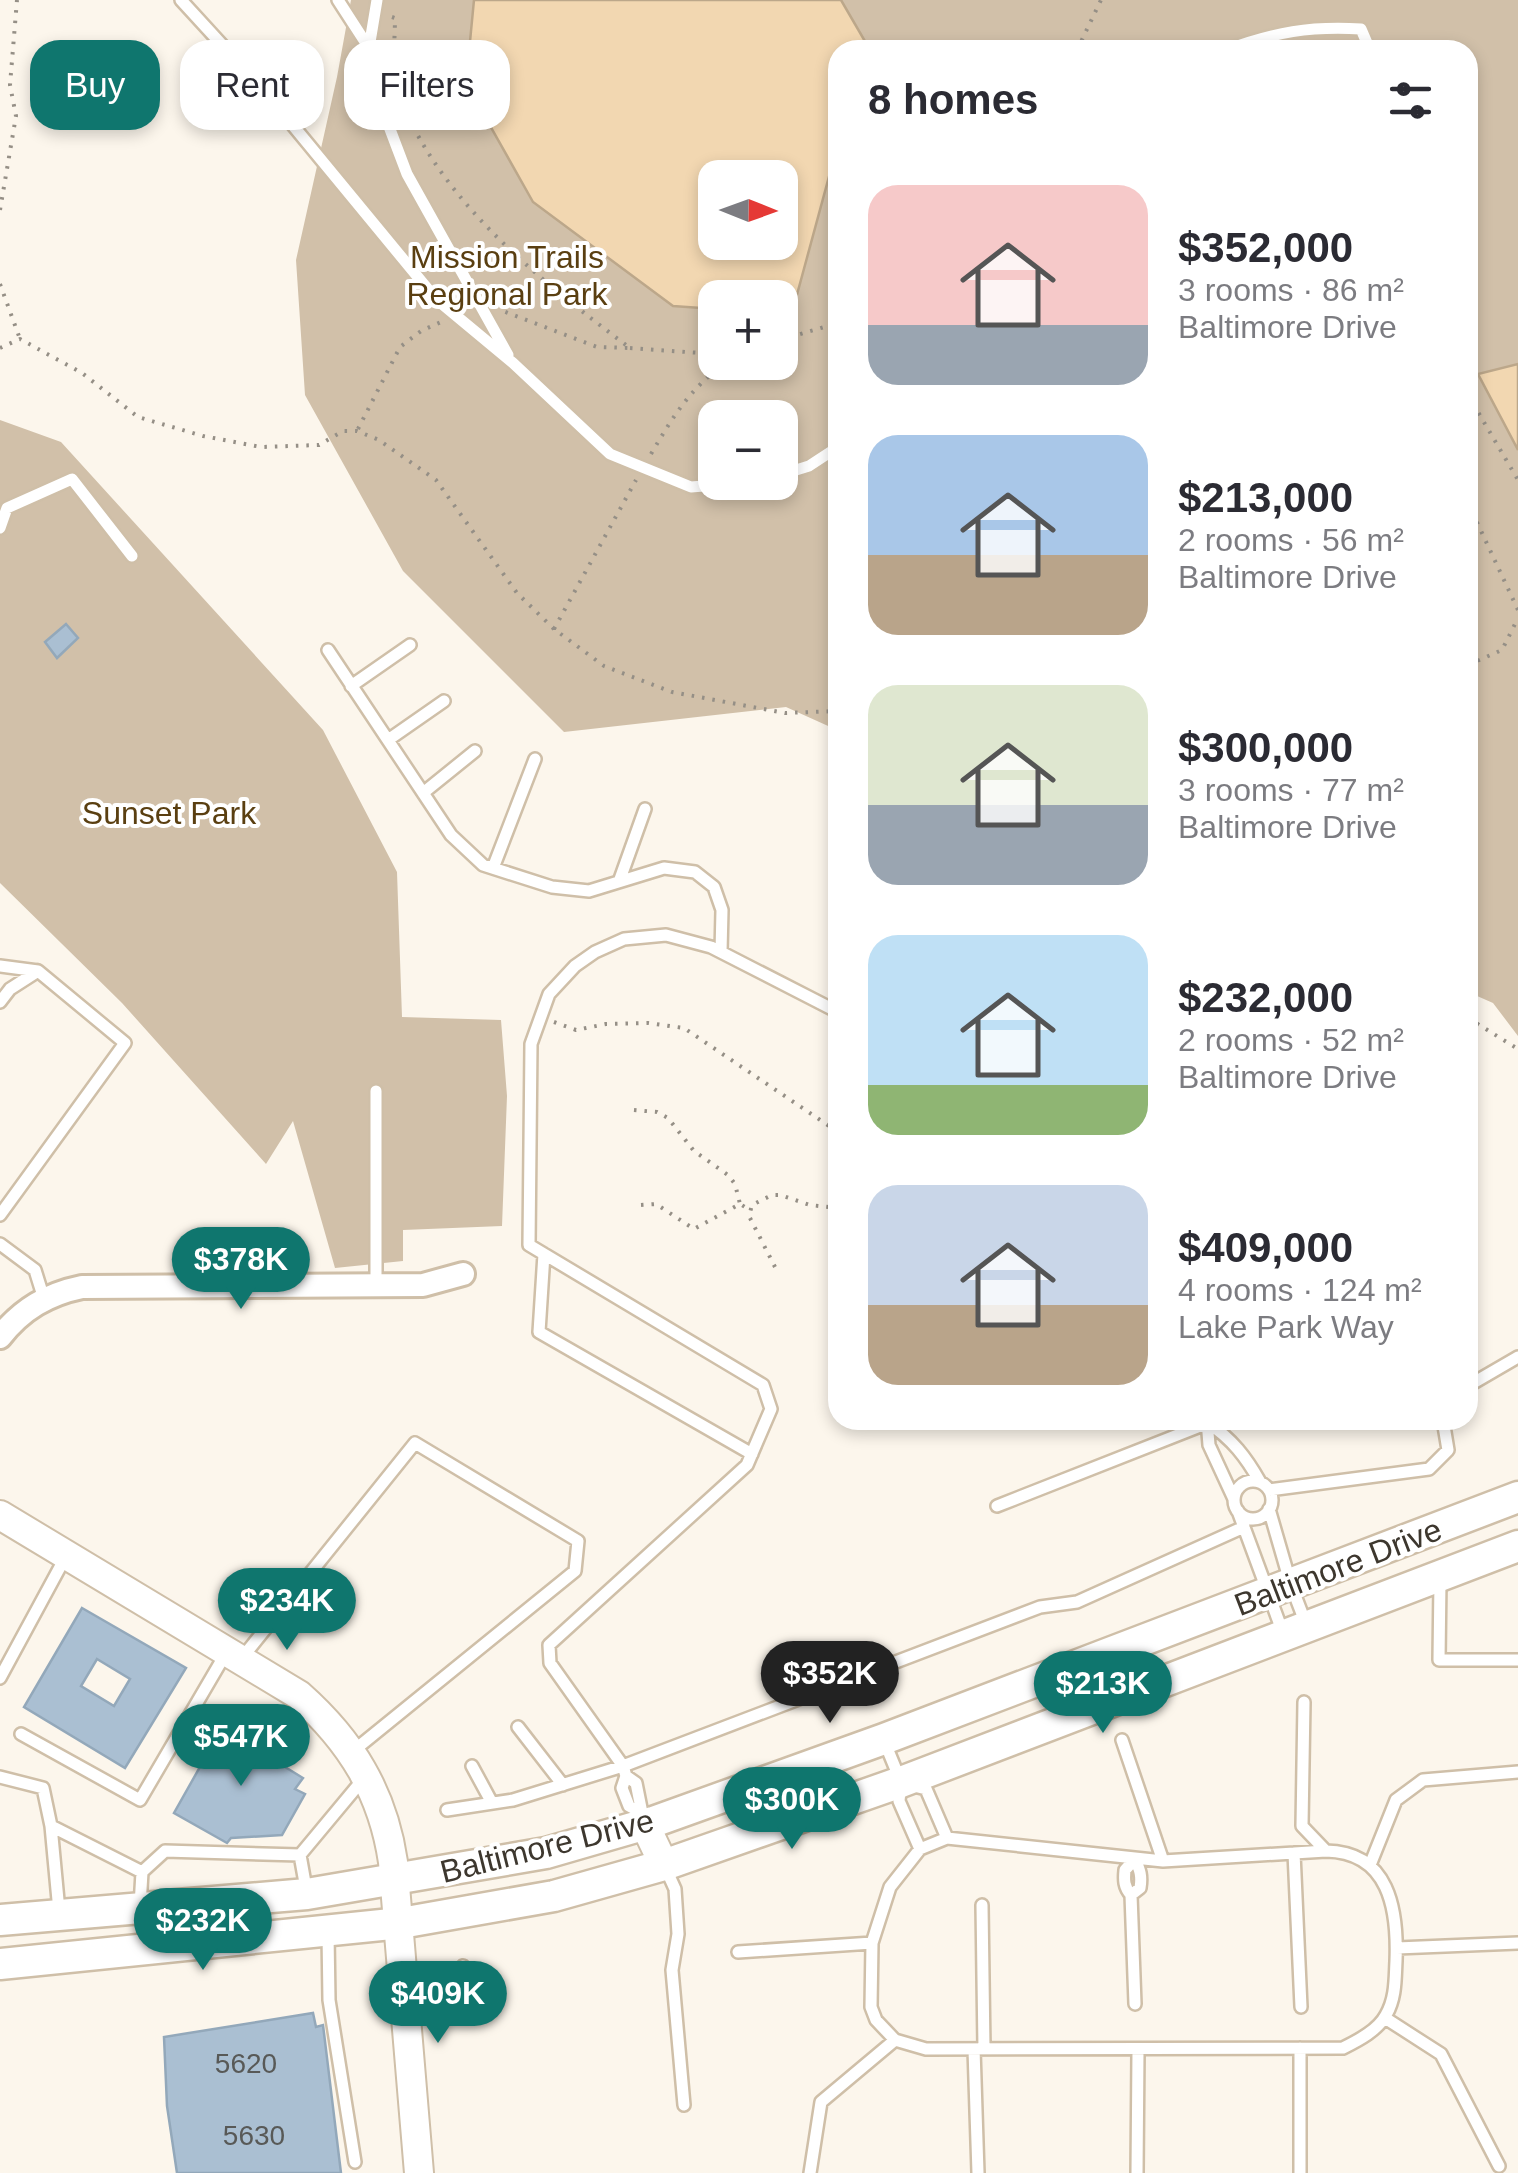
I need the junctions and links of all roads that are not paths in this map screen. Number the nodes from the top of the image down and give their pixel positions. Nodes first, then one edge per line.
1 (180, 0) edge
2 (338, 0) edge
3 (376, 6) edge
4 (363, 40) edge
5 (370, 40) edge
6 (1260, 40) edge
7 (1366, 40) edge
8 (390, 130) edge
9 (513, 364) junction
10 (828, 454) edge
11 (798, 469) edge
12 (698, 486) edge
13 (0, 528) edge
14 (132, 556) dead end
15 (410, 645) dead end
16 (328, 650) dead end
17 (351, 686) junction
18 (444, 701) dead end
19 (388, 740) junction
20 (475, 750) dead end
21 (536, 758) dead end
22 (423, 793) junction
23 (645, 810) dead end
24 (493, 868) junction
25 (620, 879) junction
26 (722, 952) junction
27 (0, 966) edge
28 (38, 971) junction
29 (0, 1002) edge
30 (828, 1007) edge
31 (376, 1092) dead end
32 (0, 1215) edge
33 (0, 1244) edge
34 (544, 1254) junction
35 (464, 1274) dead end
36 (376, 1284) junction
37 (44, 1299) junction
38 (0, 1337) edge
39 (1518, 1357) edge
40 (1478, 1380) edge
41 (1186, 1430) edge
42 (1208, 1430) edge
43 (1219, 1430) edge
44 (1445, 1430) edge
45 (752, 1454) junction
46 (1265, 1486) junction
47 (1518, 1497) edge
48 (1236, 1505) junction
49 (997, 1506) dead end
50 (1270, 1509) junction
51 (0, 1515) edge
52 (1244, 1527) junction
53 (1518, 1546) edge
54 (66, 1556) junction
55 (1440, 1576) junction
56 (1280, 1589) junction
57 (1295, 1629) junction
58 (235, 1654) junction
59 (1518, 1660) edge
60 (0, 1678) edge
61 (1304, 1702) dead end
62 (518, 1727) dead end
63 (21, 1734) dead end
64 (884, 1739) junction
65 (1122, 1740) dead end
66 (359, 1764) junction
67 (472, 1766) dead end
68 (625, 1771) junction
69 (1518, 1772) edge
70 (0, 1776) edge
71 (901, 1782) junction
72 (562, 1785) junction
73 (492, 1803) junction
74 (446, 1810) dead end
75 (642, 1819) junction
76 (51, 1826) junction
77 (946, 1838) junction
78 (920, 1849) junction
79 (1326, 1851) junction
80 (1294, 1853) junction
81 (300, 1855) junction
82 (1135, 1860) junction
83 (1163, 1861) junction
84 (664, 1865) junction
85 (1370, 1865) junction
86 (142, 1872) junction
87 (396, 1880) junction
88 (306, 1894) junction
89 (982, 1905) dead end
90 (140, 1906) junction
91 (60, 1914) junction
92 (0, 1920) edge
93 (401, 1923) junction
94 (328, 1930) junction
95 (872, 1943) junction
96 (1518, 1943) edge
97 (1396, 1948) junction
98 (738, 1952) dead end
99 (0, 1964) edge
100 (463, 1966) dead end
101 (1136, 2004) dead end
102 (1301, 2007) dead end
103 (406, 2012) junction
104 (1385, 2018) junction
105 (895, 2040) junction
106 (1300, 2048) junction
107 (979, 2049) junction
108 (1138, 2051) junction
109 (684, 2106) dead end
110 (356, 2162) dead end
111 (1499, 2166) dead end
112 (418, 2173) edge
113 (810, 2173) edge
114 (978, 2173) edge
115 (1136, 2173) edge
116 (1300, 2173) edge

1 - 9 lane
2 - 4 lane
3 - 5 lane
6 - 7 lane
8 - 9 lane
9 - 12 lane
10 - 11 lane
13 - 14 lane
15 - 17 lane
16 - 17 lane
17 - 19 lane
18 - 19 lane
19 - 22 lane
20 - 22 lane
21 - 24 lane
22 - 24 lane
23 - 25 lane
24 - 25 lane
25 - 26 lane
26 - 30 lane
26 - 34 lane
27 - 28 lane
28 - 29 lane
28 - 32 lane
31 - 36 lane
33 - 37 lane
34 - 45 lane
34 - 45 lane
35 - 36 street
36 - 37 street
37 - 38 street
39 - 40 lane
41 - 49 lane
42 - 48 lane
43 - 46 lane
44 - 46 lane
45 - 68 lane
46 - 48 lane
46 - 50 lane
47 - 56 main road, Baltimore Drive
48 - 50 lane
48 - 52 lane
50 - 56 lane
51 - 54 street
52 - 56 lane
52 - 68 lane
53 - 55 main road, Baltimore Drive
54 - 58 street
54 - 60 lane
55 - 57 main road, Baltimore Drive
55 - 59 lane
56 - 57 lane
56 - 57 lane
56 - 64 main road, Baltimore Drive
57 - 71 main road, Baltimore Drive
58 - 63 lane
58 - 66 street
58 - 66 lane
61 - 79 lane
62 - 72 lane
64 - 71 lane
64 - 75 main road, Baltimore Drive
65 - 83 lane
66 - 81 lane
66 - 87 street
67 - 73 lane
68 - 72 lane
68 - 75 lane
69 - 85 lane
70 - 76 lane
71 - 77 lane
71 - 78 lane
71 - 84 main road, Baltimore Drive
72 - 73 lane
73 - 74 lane
75 - 84 street
75 - 87 main road, Baltimore Drive
76 - 86 lane
76 - 91 lane
77 - 78 lane
77 - 82 lane
78 - 95 lane
79 - 80 lane
79 - 85 lane
80 - 83 lane
80 - 102 lane
81 - 86 lane
81 - 88 lane
82 - 83 lane
82 - 101 lane
84 - 93 main road, Baltimore Drive
84 - 109 lane
85 - 97 lane
86 - 90 lane
87 - 88 main road, Baltimore Drive
87 - 93 street
88 - 90 main road, Baltimore Drive
89 - 107 lane
90 - 91 main road, Baltimore Drive
91 - 92 main road, Baltimore Drive
93 - 94 main road, Baltimore Drive
93 - 103 street
94 - 99 main road, Baltimore Drive
94 - 110 lane
95 - 98 lane
95 - 105 lane
96 - 97 lane
97 - 104 lane
100 - 103 lane
103 - 112 street
104 - 106 lane
104 - 111 lane
105 - 107 lane
105 - 113 lane
106 - 108 lane
106 - 116 lane
107 - 108 lane
107 - 114 lane
108 - 115 lane

